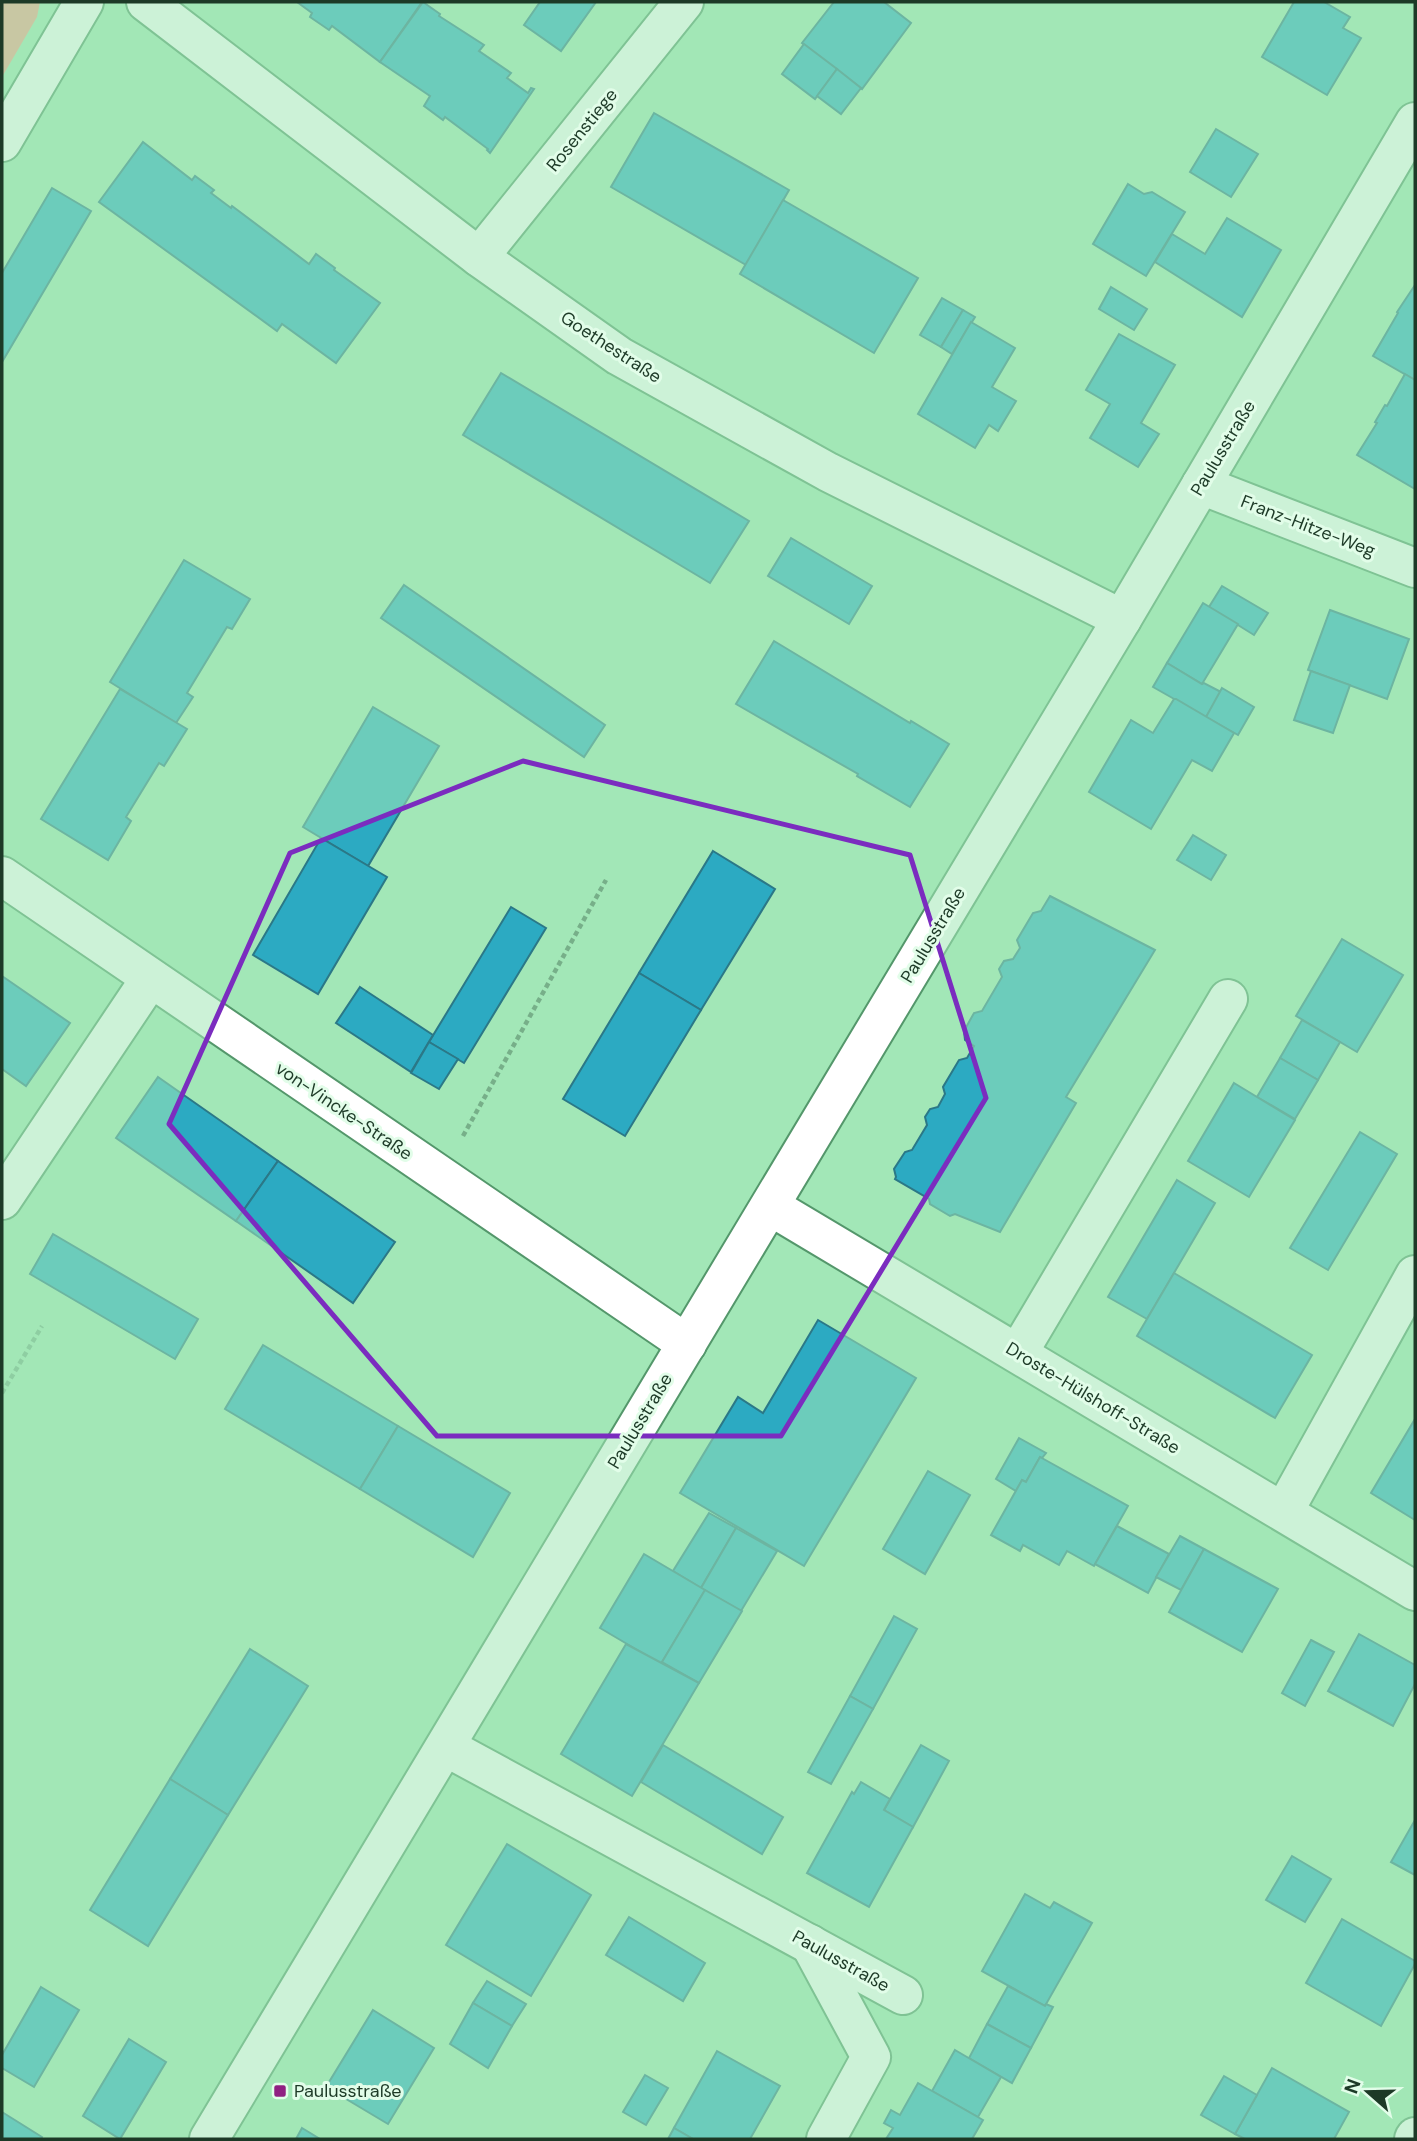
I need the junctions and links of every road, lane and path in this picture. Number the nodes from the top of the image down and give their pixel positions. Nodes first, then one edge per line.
1 (84, 2) edge
2 (146, 2) edge
3 (684, 2) edge
4 (1415, 121) edge
5 (2, 142) edge
6 (479, 257) junction
7 (1201, 485) junction
8 (1415, 568) edge
9 (1122, 619) junction
10 (2, 876) edge
11 (606, 880) dead end
12 (150, 979) junction
13 (1228, 999) dead end
14 (441, 1176) junction
15 (2, 1200) edge
16 (770, 1206) junction
17 (1415, 1275) edge
18 (42, 1326) dead end
19 (687, 1343) junction
20 (1018, 1353) junction
21 (2, 1393) edge
22 (1284, 1511) junction
23 (1415, 1591) edge
24 (446, 1747) junction
25 (810, 1944) junction
26 (903, 1995) dead end
27 (209, 2139) edge
28 (826, 2139) edge

1 - 5 street
2 - 6 street, Goethestraße
3 - 6 street, Rosenstiege
4 - 7 street, Paulusstraße
6 - 9 street, Goethestraße
7 - 8 street, Franz-Hitze-Weg
7 - 9 street, Paulusstraße
9 - 16 street, Paulusstraße
10 - 12 street, von-Vincke-Straße
11 - 14 path
12 - 14 street, von-Vincke-Straße
12 - 15 street
13 - 20 street
14 - 19 street, von-Vincke-Straße
16 - 19 street, Paulusstraße
16 - 20 street, Droste-Hülshoff-Straße
17 - 22 street
18 - 21 path
19 - 24 street, Paulusstraße
20 - 22 street, Droste-Hülshoff-Straße
22 - 23 street, Droste-Hülshoff-Straße
24 - 25 street, Paulusstraße
24 - 27 street, Paulusstraße
25 - 26 street, Paulusstraße
25 - 28 street

